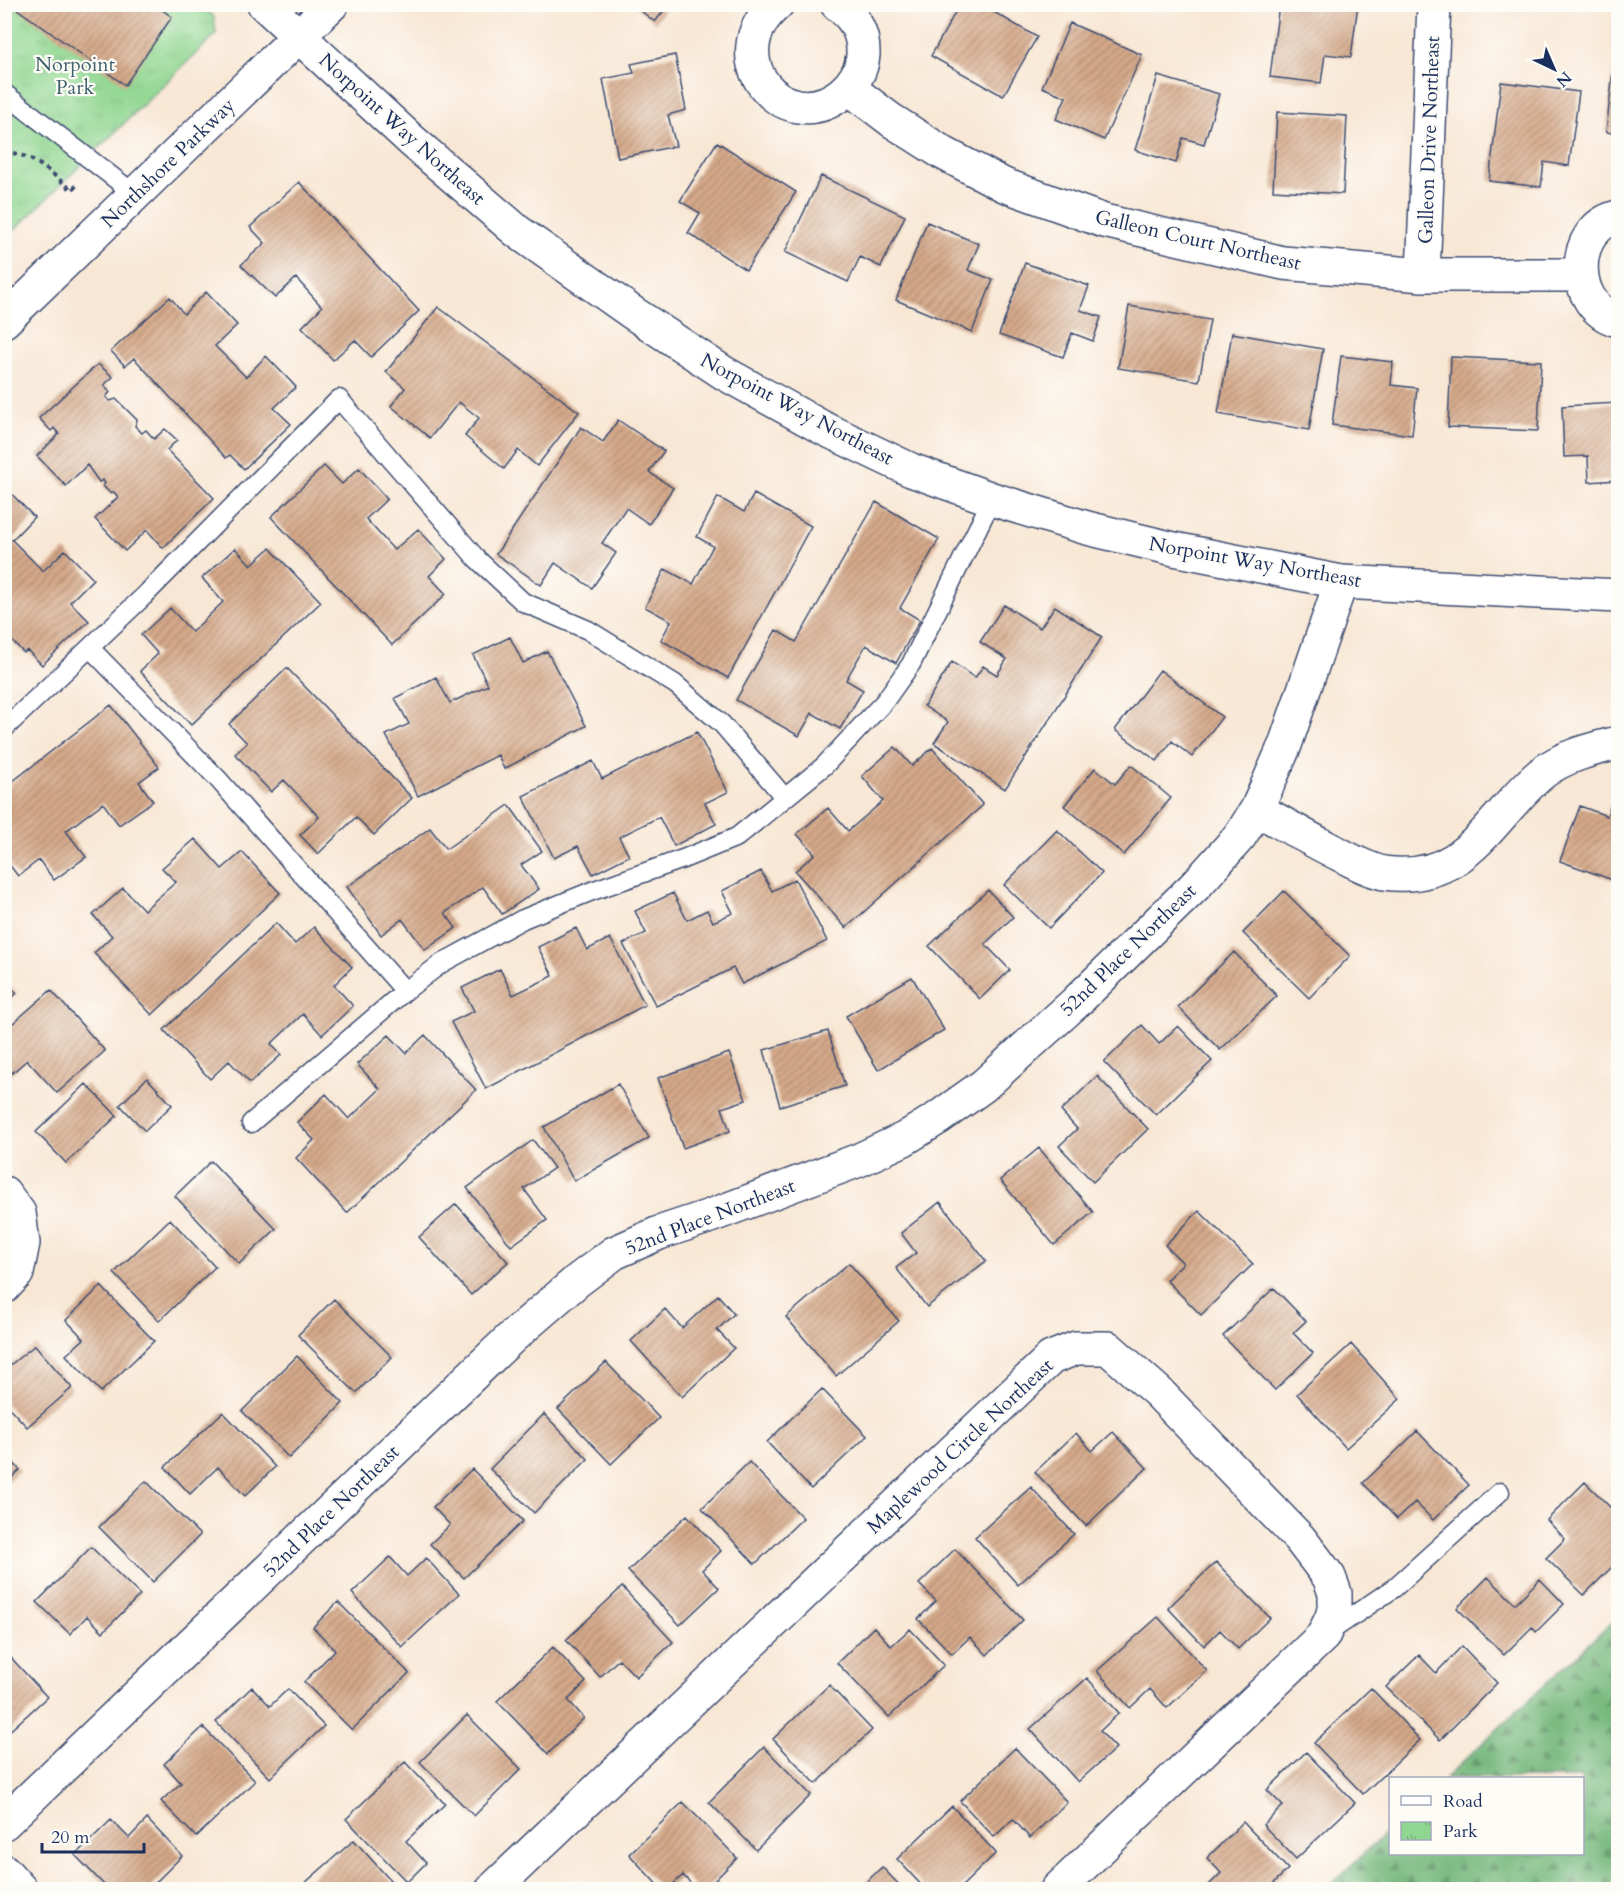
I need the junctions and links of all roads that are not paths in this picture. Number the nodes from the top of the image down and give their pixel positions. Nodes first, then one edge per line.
1 (264, 4) edge
2 (332, 4) edge
3 (777, 4) edge
4 (837, 4) edge
5 (1434, 4) edge
6 (298, 36) junction
7 (849, 88) junction
8 (4, 93) edge
9 (136, 195) junction
10 (1618, 217) edge
11 (1423, 275) junction
12 (1581, 275) junction
13 (1618, 320) edge
14 (4, 321) edge
15 (992, 500) junction
16 (1341, 582) junction
17 (1618, 596) edge
18 (90, 648) junction
19 (4, 729) edge
20 (1618, 743) edge
21 (785, 798) junction
22 (1257, 809) junction
23 (405, 991) junction
24 (251, 1122) dead end
25 (4, 1193) edge
26 (4, 1287) edge
27 (1500, 1492) dead end
28 (1323, 1636) junction
29 (4, 1824) edge
30 (4, 1871) edge
31 (21, 1890) edge
32 (492, 1890) edge
33 (1057, 1890) edge

1 - 6 street, Norpoint Way Northeast
2 - 6 street, Northshore Parkway
3 - 7 street
4 - 7 street
5 - 11 street, Galleon Drive Northeast
6 - 9 street, Northshore Parkway
6 - 15 street, Norpoint Way Northeast
7 - 11 street, Galleon Court Northeast
8 - 9 lane
9 - 14 street, Northshore Parkway
10 - 12 street
11 - 12 street, Galleon Court Northeast
12 - 13 street
15 - 16 street, Norpoint Way Northeast
15 - 21 lane
16 - 17 street, Norpoint Way Northeast
16 - 22 street, 52nd Place Northeast
18 - 19 lane
18 - 21 lane
18 - 23 lane
20 - 22 street
21 - 23 lane
22 - 29 street, 52nd Place Northeast
23 - 24 lane
25 - 26 street
27 - 28 lane
28 - 32 street, Maplewood Circle Northeast
28 - 33 street, Maplewood Circle Northeast
30 - 31 street

